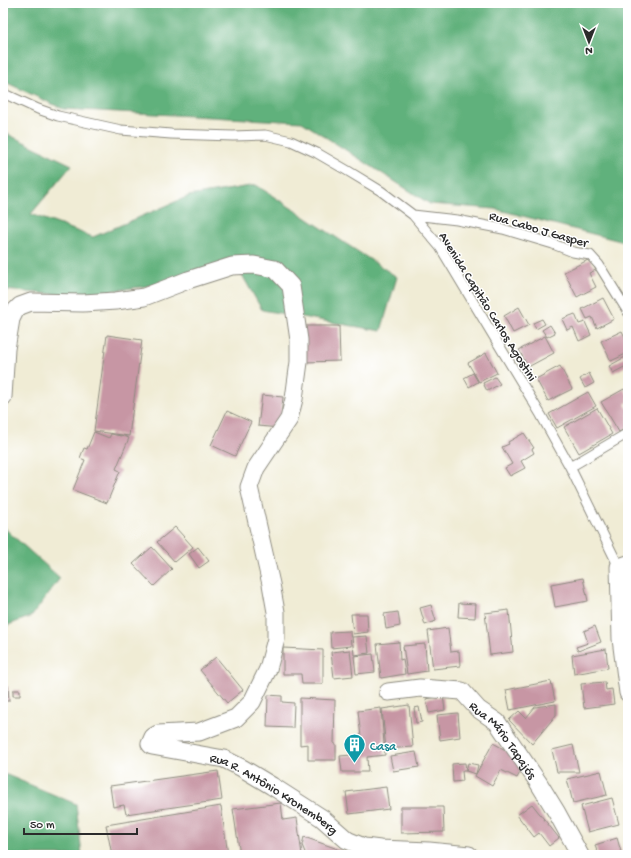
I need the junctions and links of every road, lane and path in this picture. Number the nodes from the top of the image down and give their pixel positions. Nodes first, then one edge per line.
1 (3, 93) edge
2 (413, 215) junction
3 (628, 312) edge
4 (3, 396) edge
5 (628, 433) edge
6 (570, 467) junction
7 (624, 565) edge
8 (388, 692) dead end
9 (628, 693) edge
10 (469, 855) edge
11 (580, 855) edge

1 - 2 lane, Avenida Capitão Carlos Agostini
2 - 3 lane, Rua Cabo J Gasper
2 - 6 lane, Avenida Capitão Carlos Agostini
4 - 10 street, Rua R. Antônio Kronemberg
5 - 6 lane
6 - 7 lane, Avenida Capitão Carlos Agostini
7 - 9 street
8 - 11 street, Rua Mário Tapajós

